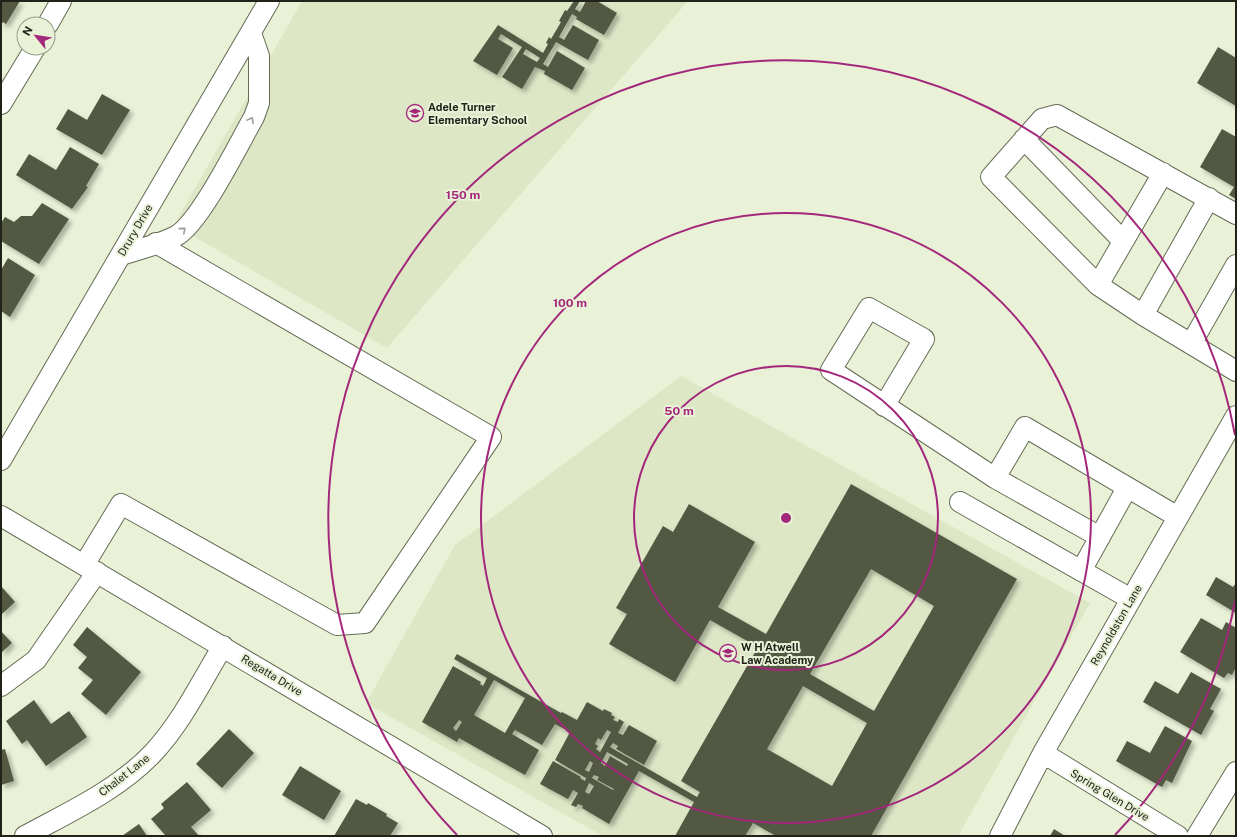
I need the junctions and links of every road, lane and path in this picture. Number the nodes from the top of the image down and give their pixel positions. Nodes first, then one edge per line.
1 (61, 1) edge
2 (269, 1) edge
3 (53, 16) edge
4 (250, 34) junction
5 (29, 56) edge
6 (1, 104) edge
7 (1024, 139) junction
8 (1163, 173) junction
9 (1209, 198) junction
10 (1236, 214) edge
11 (1123, 241) junction
12 (156, 242) junction
13 (121, 255) junction
14 (1236, 265) edge
15 (1098, 285) junction
16 (1143, 315) junction
17 (1191, 344) junction
18 (1236, 371) edge
19 (884, 406) junction
20 (1236, 416) edge
21 (1, 460) edge
22 (994, 478) junction
23 (1127, 488) junction
24 (960, 502) dead end
25 (1, 516) edge
26 (1178, 517) junction
27 (1100, 537) junction
28 (90, 569) junction
29 (1081, 571) junction
30 (1131, 599) junction
31 (223, 646) junction
32 (1, 686) edge
33 (1043, 753) junction
34 (1236, 772) edge
35 (25, 836) edge
36 (542, 836) edge
37 (1000, 836) edge
38 (1178, 836) edge
39 (1197, 836) edge

1 - 3 street
2 - 4 street, Drury Drive
12 -> 4 street
4 - 13 street, Drury Drive
5 - 6 street
7 - 8 street
7 - 11 street
7 - 15 street
8 - 9 street
8 - 11 street
9 - 10 street
9 - 16 street
11 - 15 street
12 - 13 street
12 - 28 street
13 - 21 street, Drury Drive
14 - 17 street
15 - 16 street
16 - 17 street
17 - 18 street
19 - 19 street
19 - 22 street
20 - 26 street, Reynoldston Lane
22 - 23 street
22 - 27 street
23 - 26 street
23 - 27 street
24 - 29 street
25 - 28 street, Regatta Drive
26 - 30 street, Reynoldston Lane
27 - 29 street
28 - 31 street, Regatta Drive
28 - 32 street
29 - 30 street
30 - 33 street, Reynoldston Lane
31 - 35 street, Chalet Lane
31 - 36 street, Regatta Drive
33 - 37 street, Reynoldston Lane
33 - 38 street, Spring Glen Drive
34 - 39 street

